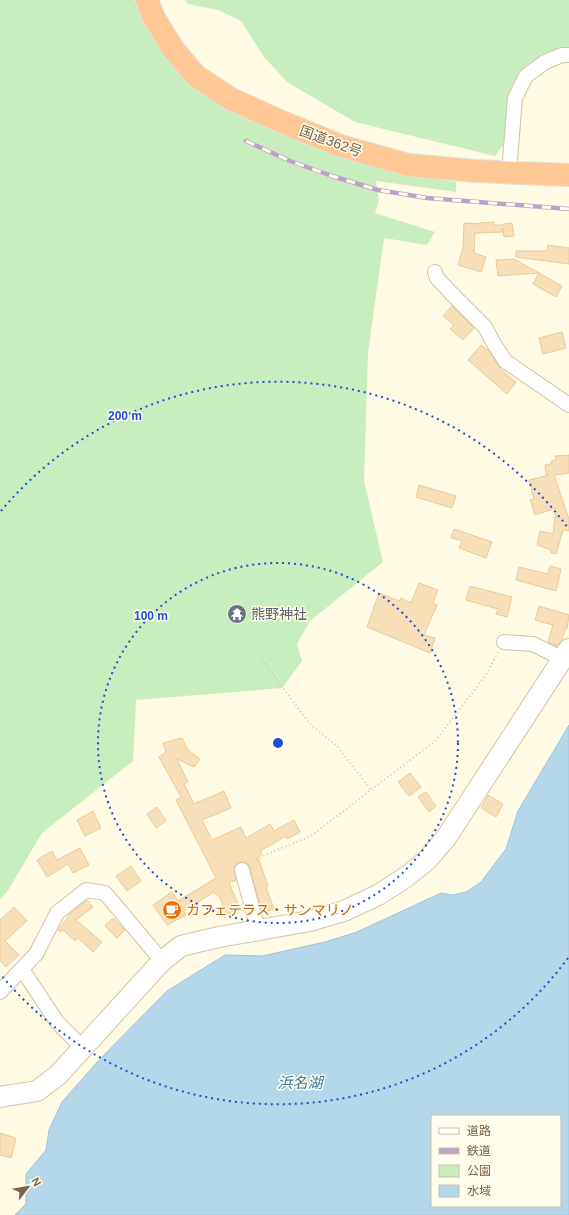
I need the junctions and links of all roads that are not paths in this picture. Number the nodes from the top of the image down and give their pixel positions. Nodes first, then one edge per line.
1 (147, 0) edge
2 (569, 55) edge
3 (509, 172) junction
4 (569, 175) edge
5 (435, 272) dead end
6 (569, 405) edge
7 (504, 642) road end
8 (566, 654) edge
9 (242, 870) road end
10 (258, 930) junction
11 (162, 961) junction
12 (22, 969) junction
13 (0, 992) edge
14 (83, 1048) junction
15 (0, 1097) edge

1 - 3 highway, 国道362号
2 - 3 street
3 - 4 highway, 国道362号
5 - 6 street
7 - 8 street
8 - 10 street
9 - 10 street
10 - 11 street
11 - 12 street
11 - 14 street
12 - 13 street
12 - 14 street
14 - 15 street

